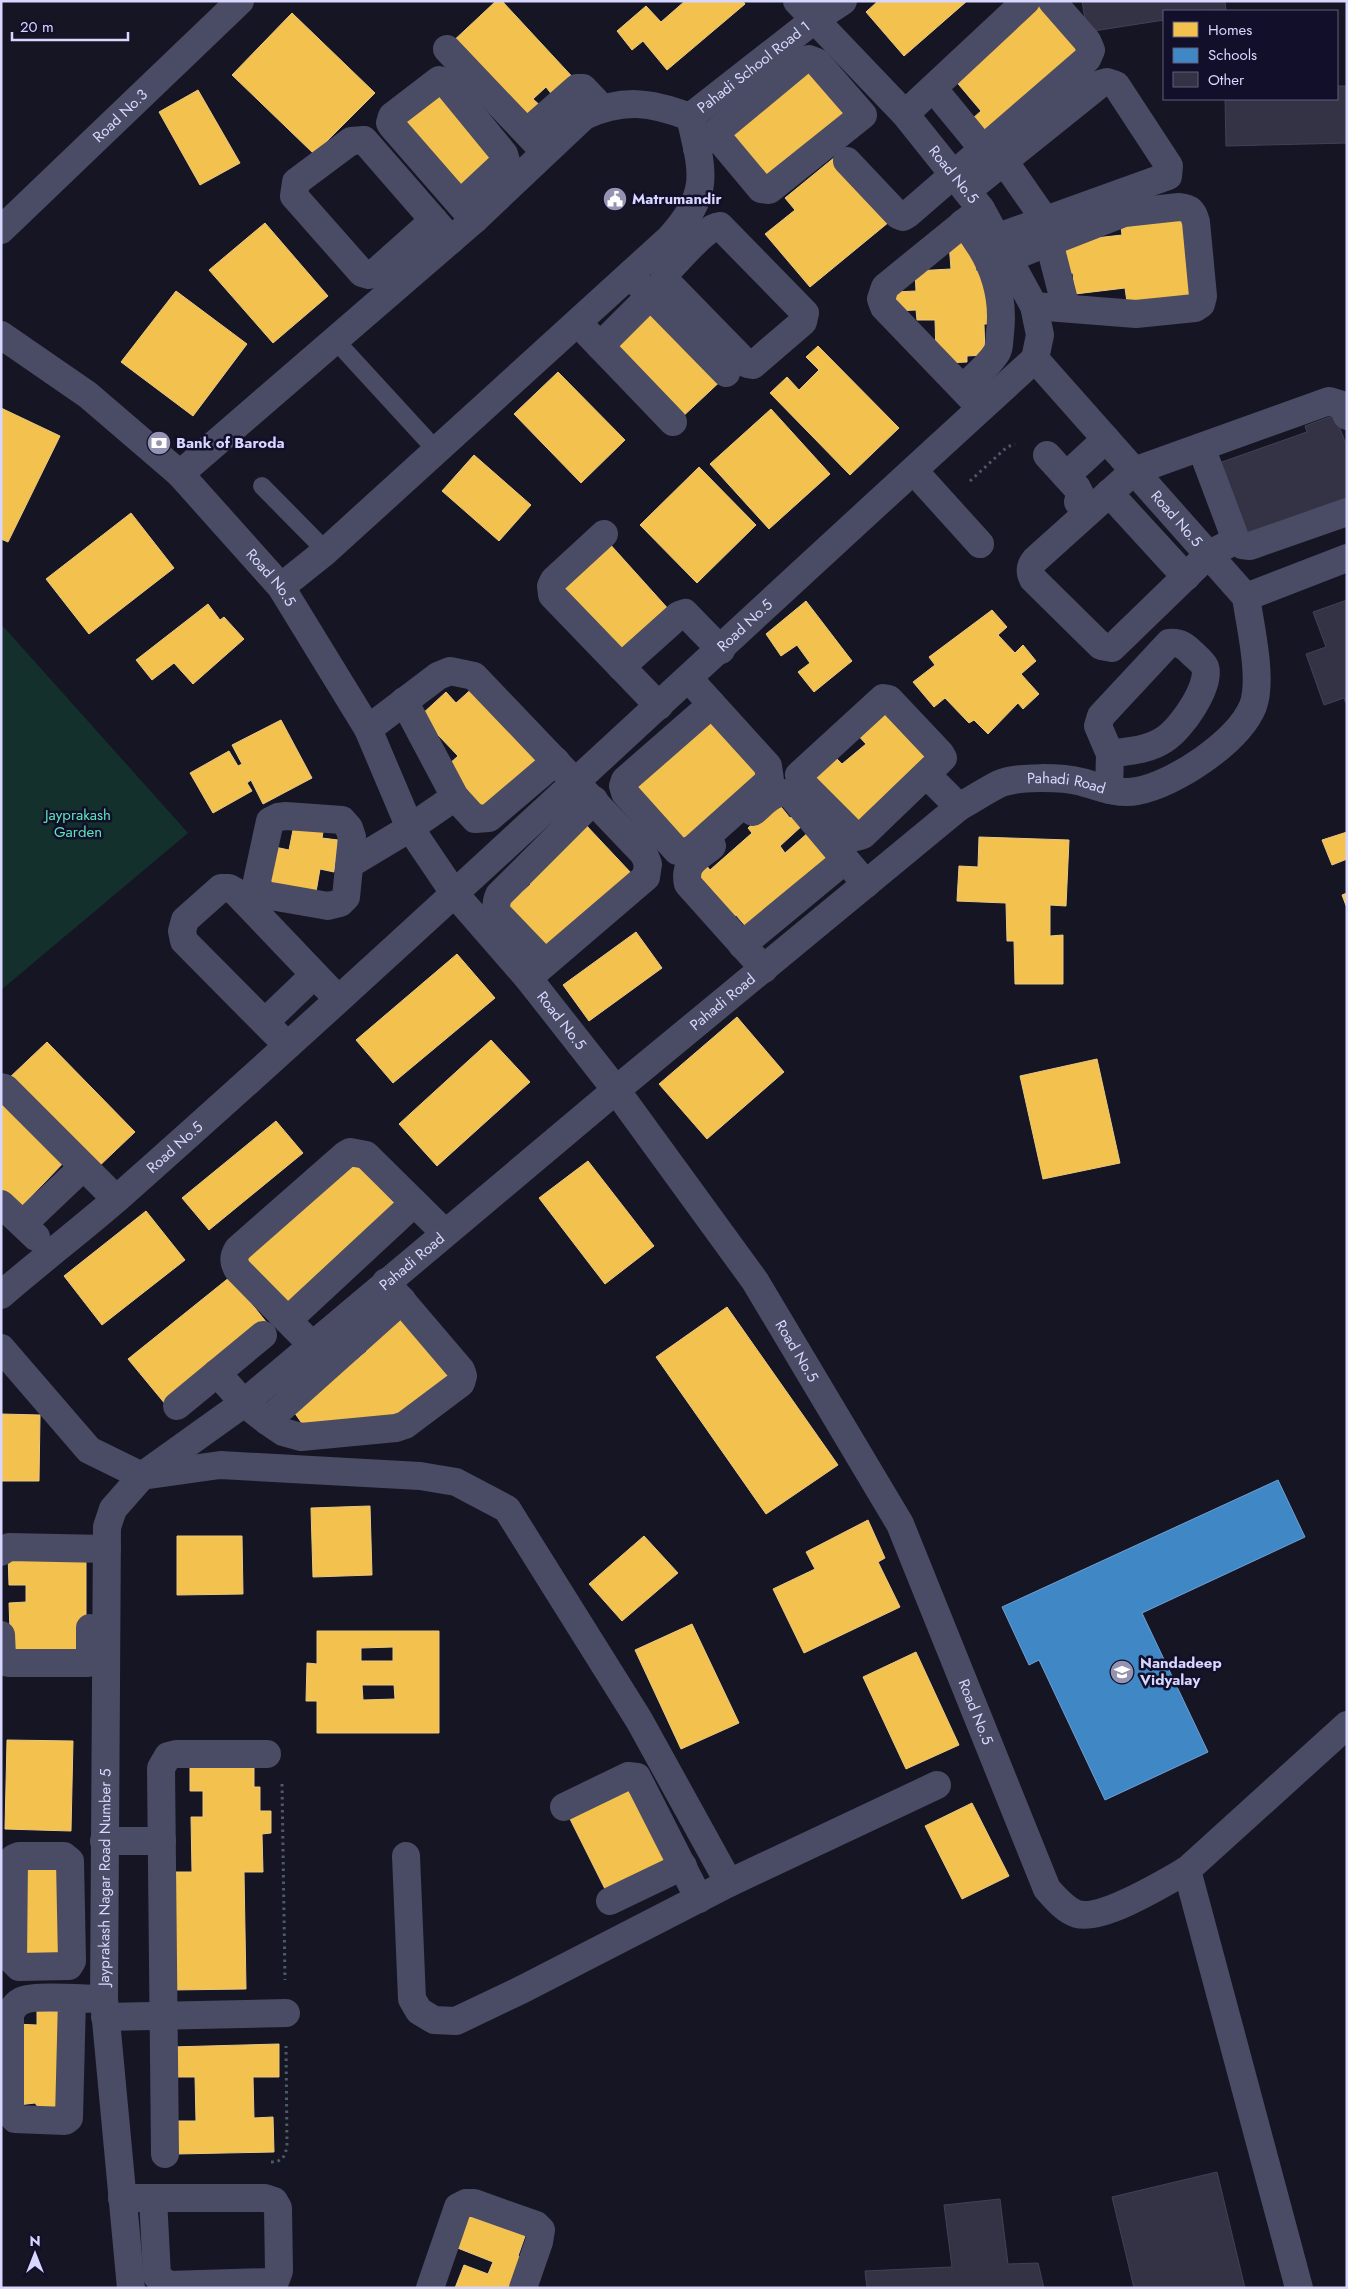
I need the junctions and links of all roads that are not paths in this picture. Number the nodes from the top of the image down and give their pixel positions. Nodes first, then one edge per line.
1 (240, 1) edge
2 (842, 1) edge
3 (1026, 1) edge
4 (1052, 1) edge
5 (806, 11) edge
6 (447, 49) dead end
7 (933, 88) junction
8 (896, 105) junction
9 (602, 108) junction
10 (863, 115) junction
11 (690, 117) junction
12 (959, 119) junction
13 (526, 132) junction
14 (706, 141) junction
15 (930, 144) junction
16 (545, 152) junction
17 (993, 155) junction
18 (847, 161) dead end
19 (966, 199) junction
20 (696, 227) junction
21 (1, 230) edge
22 (442, 230) junction
23 (1047, 231) junction
24 (1004, 247) junction
25 (662, 261) junction
26 (397, 270) junction
27 (630, 274) junction
28 (1058, 276) junction
29 (651, 295) junction
30 (1028, 295) junction
31 (1066, 308) junction
32 (578, 323) junction
33 (1, 335) edge
34 (336, 341) junction
35 (600, 346) junction
36 (1036, 359) junction
37 (726, 373) dead end
38 (963, 388) junction
39 (981, 408) junction
40 (1347, 416) edge
41 (673, 422) dead end
42 (1106, 439) junction
43 (1201, 447) junction
44 (437, 451) junction
45 (1046, 455) road end
46 (914, 470) junction
47 (1134, 470) junction
48 (180, 474) junction
49 (1066, 476) junction
50 (262, 486) dead end
51 (1109, 493) junction
52 (1078, 502) dead end
53 (1347, 512) edge
54 (604, 534) dead end
55 (1236, 540) junction
56 (980, 544) dead end
57 (326, 551) junction
58 (1208, 555) junction
59 (1347, 558) edge
60 (1186, 577) junction
61 (281, 587) junction
62 (1246, 597) junction
63 (721, 650) junction
64 (621, 666) junction
65 (689, 679) junction
66 (404, 701) junction
67 (712, 704) junction
68 (652, 712) junction
69 (368, 729) junction
70 (667, 744) junction
71 (1110, 754) dead end
72 (556, 761) junction
73 (927, 774) junction
74 (1109, 790) junction
75 (585, 791) junction
76 (455, 797) junction
77 (959, 807) junction
78 (877, 822) junction
79 (410, 828) junction
80 (504, 848) junction
81 (906, 852) junction
82 (845, 860) junction
83 (350, 864) dead end
84 (524, 870) junction
85 (866, 884) junction
86 (454, 893) junction
87 (742, 945) junction
88 (764, 969) junction
89 (536, 970) junction
90 (314, 975) junction
91 (338, 999) junction
92 (265, 1022) junction
93 (287, 1045) junction
94 (1, 1087) edge
95 (616, 1090) junction
96 (83, 1167) junction
97 (116, 1200) junction
98 (414, 1203) junction
99 (1, 1204) edge
100 (22, 1224) junction
101 (445, 1233) junction
102 (51, 1251) junction
103 (394, 1291) junction
104 (1, 1295) edge
105 (288, 1320) junction
106 (263, 1335) dead end
107 (1, 1348) edge
108 (313, 1355) junction
109 (217, 1373) junction
110 (244, 1403) junction
111 (177, 1406) dead end
112 (266, 1421) junction
113 (142, 1476) junction
114 (98, 1549) junction
115 (1, 1552) edge
116 (1, 1635) edge
117 (98, 1644) junction
118 (1347, 1725) edge
119 (267, 1754) dead end
120 (937, 1786) dead end
121 (564, 1807) dead end
122 (104, 1841) junction
123 (162, 1841) junction
124 (406, 1856) dead end
125 (683, 1866) junction
126 (1187, 1870) junction
127 (729, 1883) junction
128 (699, 1899) junction
129 (610, 1901) dead end
130 (72, 1945) dead end
131 (104, 1945) junction
132 (72, 1999) junction
133 (105, 2008) junction
134 (286, 2013) dead end
135 (163, 2016) junction
136 (164, 2154) dead end
137 (122, 2198) junction
138 (153, 2198) junction
139 (156, 2267) junction
140 (130, 2278) edge
141 (430, 2288) edge
142 (523, 2288) edge
143 (1299, 2288) edge

1 - 21 street, Road No.3
2 - 5 street, Pahadi School Road 1
3 - 7 street
4 - 17 street
5 - 8 street, Road No.5
5 - 11 street, Pahadi School Road 1
6 - 13 street
7 - 8 street
7 - 12 street
8 - 10 street
8 - 15 street, Road No.5
9 - 11 street
9 - 13 street
9 - 16 street
10 - 14 street
10 - 14 street
11 - 14 street
12 - 15 street
12 - 17 street
13 - 16 street
14 - 20 street
15 - 19 street, Road No.5
16 - 22 street
17 - 19 street
17 - 23 street
17 - 23 street
18 - 19 street
19 - 24 street, Road No.5
19 - 38 street
19 - 38 street
20 - 25 street
20 - 25 street
22 - 26 street
22 - 26 street
23 - 24 street
23 - 28 street
23 - 31 street
24 - 30 street, Road No.5
25 - 27 street
26 - 34 street
27 - 29 street
27 - 32 street
28 - 30 street
28 - 31 street
29 - 35 street
29 - 37 street
30 - 31 street
30 - 36 street, Road No.5
32 - 35 street
32 - 44 street
33 - 48 street, Road No.5
34 - 44 lane
34 - 48 street
35 - 41 street
36 - 39 street, Road No.5
36 - 42 street, Road No.5
38 - 39 street
39 - 46 street, Road No.5
40 - 43 street
42 - 47 street, Road No.5
42 - 49 street
43 - 47 street
43 - 55 street
44 - 57 street
45 - 49 street
46 - 56 street
46 - 63 street, Road No.5
47 - 51 street
47 - 58 street, Road No.5
48 - 61 street, Road No.5
49 - 52 street
50 - 57 lane
51 - 60 street
51 - 60 street
53 - 55 street
54 - 64 street
55 - 58 street
57 - 61 street
58 - 60 street
58 - 62 street, Road No.5
59 - 62 street
61 - 69 street, Road No.5
62 - 74 street, Pahadi Road
63 - 64 street
63 - 65 street, Road No.5
64 - 68 street
65 - 67 street
65 - 68 street, Road No.5
66 - 69 street
66 - 72 street
66 - 76 street
67 - 70 street
67 - 70 street
68 - 70 street
68 - 75 street, Road No.5
69 - 79 street, Road No.5
71 - 74 street
72 - 75 street
72 - 76 street
73 - 77 street
73 - 78 street
73 - 78 street
74 - 77 street, Pahadi Road
75 - 80 street, Road No.5
75 - 84 street
75 - 89 street
76 - 79 street
77 - 81 street, Pahadi Road
78 - 81 street
79 - 83 street
79 - 86 street, Road No.5
80 - 84 street
80 - 86 street, Road No.5
81 - 85 street, Pahadi Road
82 - 85 street
82 - 87 street
82 - 87 street
84 - 89 street
85 - 88 street, Pahadi Road
86 - 89 street, Road No.5
86 - 91 street, Road No.5
87 - 88 street
88 - 95 street, Pahadi Road
89 - 95 street, Road No.5
90 - 91 street
90 - 92 street
90 - 92 street
91 - 93 street, Road No.5
92 - 93 street
93 - 97 street, Road No.5
94 - 96 street
95 - 101 street, Pahadi Road
95 - 126 street, Road No.5
96 - 97 street
96 - 100 street
97 - 102 street, Road No.5
98 - 101 street
98 - 105 street
98 - 105 street
99 - 100 street
100 - 102 street
101 - 103 street, Pahadi Road
102 - 104 street, Road No.5
103 - 108 street, Pahadi Road
103 - 112 street
105 - 108 street
106 - 109 street
107 - 113 street
108 - 110 street, Pahadi Road
108 - 112 street
109 - 110 street
109 - 111 street
110 - 112 street
110 - 113 street, Pahadi Road
113 - 114 street, Jayprakash Nagar Road Number 5
113 - 127 street
114 - 115 street
114 - 117 street, Jayprakash Nagar Road Number 5
116 - 117 street
117 - 122 street, Jayprakash Nagar Road Number 5
118 - 126 street, Road No.5
119 - 123 street
120 - 127 street
121 - 125 street
122 - 123 street
122 - 131 street, Jayprakash Nagar Road Number 5
123 - 135 street
124 - 128 street
125 - 128 street
125 - 129 street
126 - 143 street
127 - 128 street
130 - 131 street
131 - 133 street, Jayprakash Nagar Road Number 5
132 - 132 street
132 - 133 street
133 - 135 street
133 - 137 street, Jayprakash Nagar Road Number 5
134 - 135 street
135 - 136 street
137 - 138 street
137 - 140 street, Jayprakash Nagar Road Number 5
138 - 139 street
138 - 139 street
139 - 140 street
141 - 142 street

